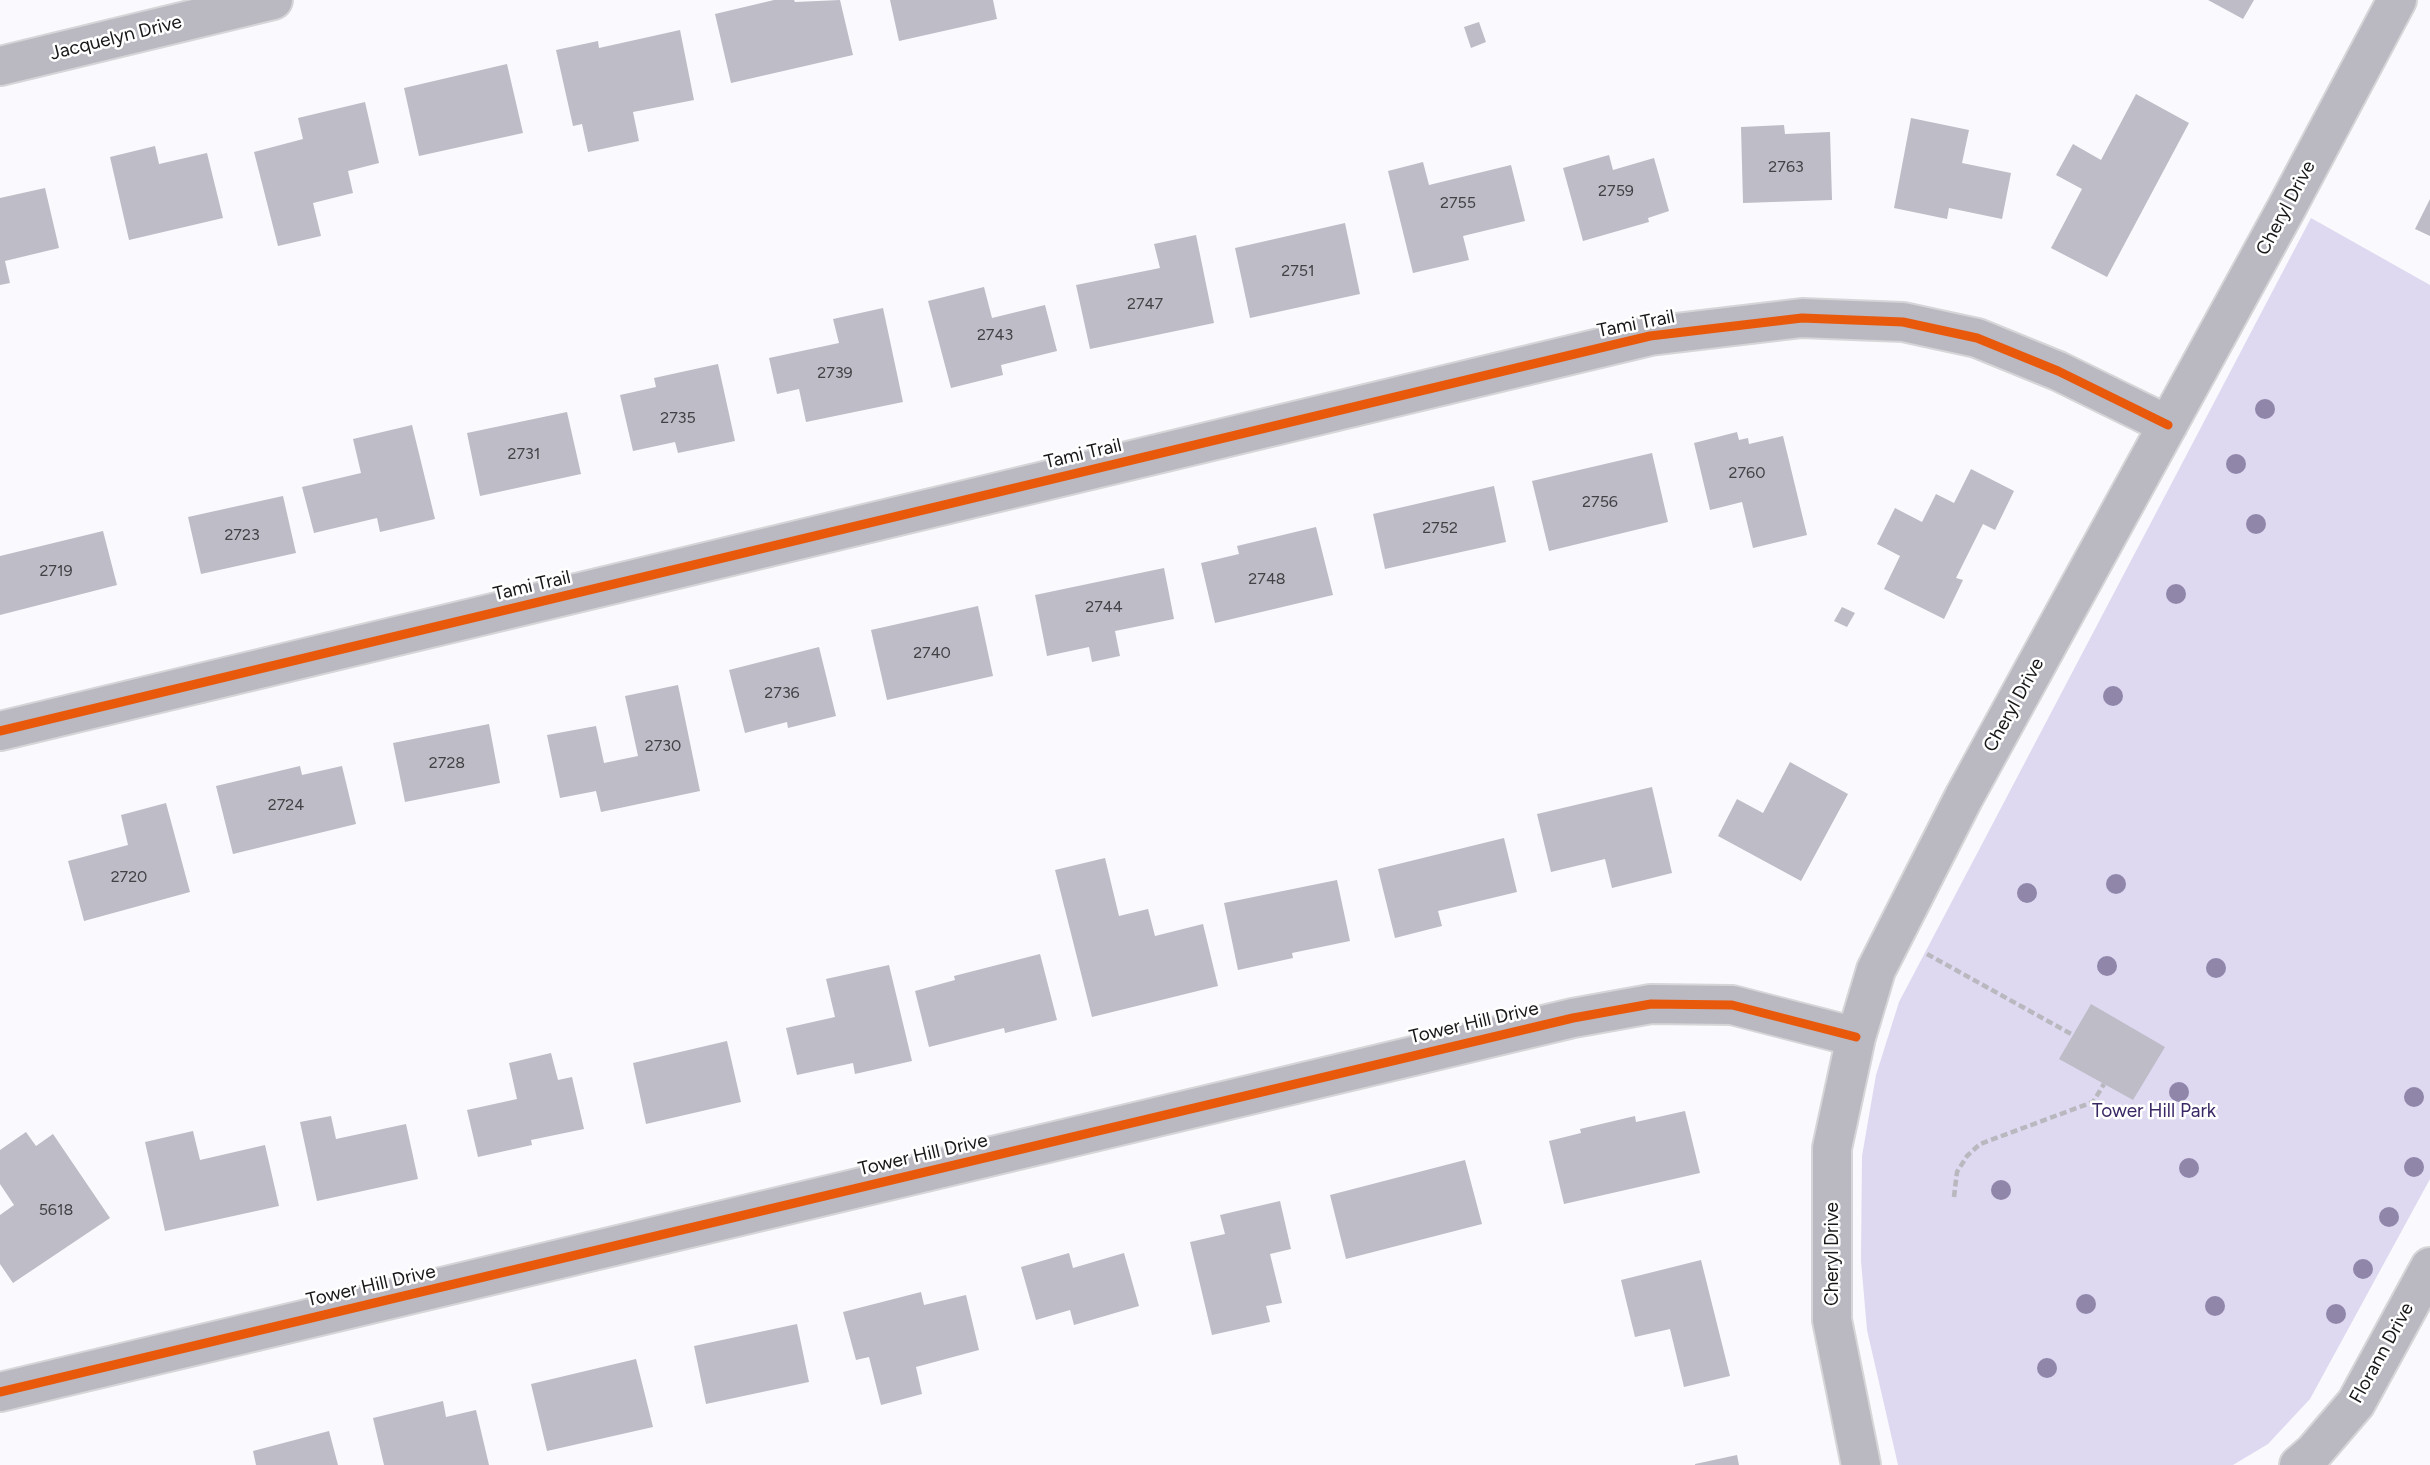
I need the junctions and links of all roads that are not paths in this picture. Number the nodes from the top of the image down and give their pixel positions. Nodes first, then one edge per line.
1 (2397, 0) edge
2 (264, 1) edge
3 (0, 66) edge
4 (2168, 425) junction
5 (0, 731) edge
6 (1856, 1037) junction
7 (2430, 1267) edge
8 (0, 1392) edge
9 (1861, 1465) edge
10 (2299, 1465) edge

1 - 4 street, Cheryl Drive
2 - 3 street, Jacquelyn Drive
4 - 5 street, Tami Trail
4 - 6 street, Cheryl Drive
6 - 8 street, Tower Hill Drive
6 - 9 street, Cheryl Drive
7 - 10 street, Florann Drive

